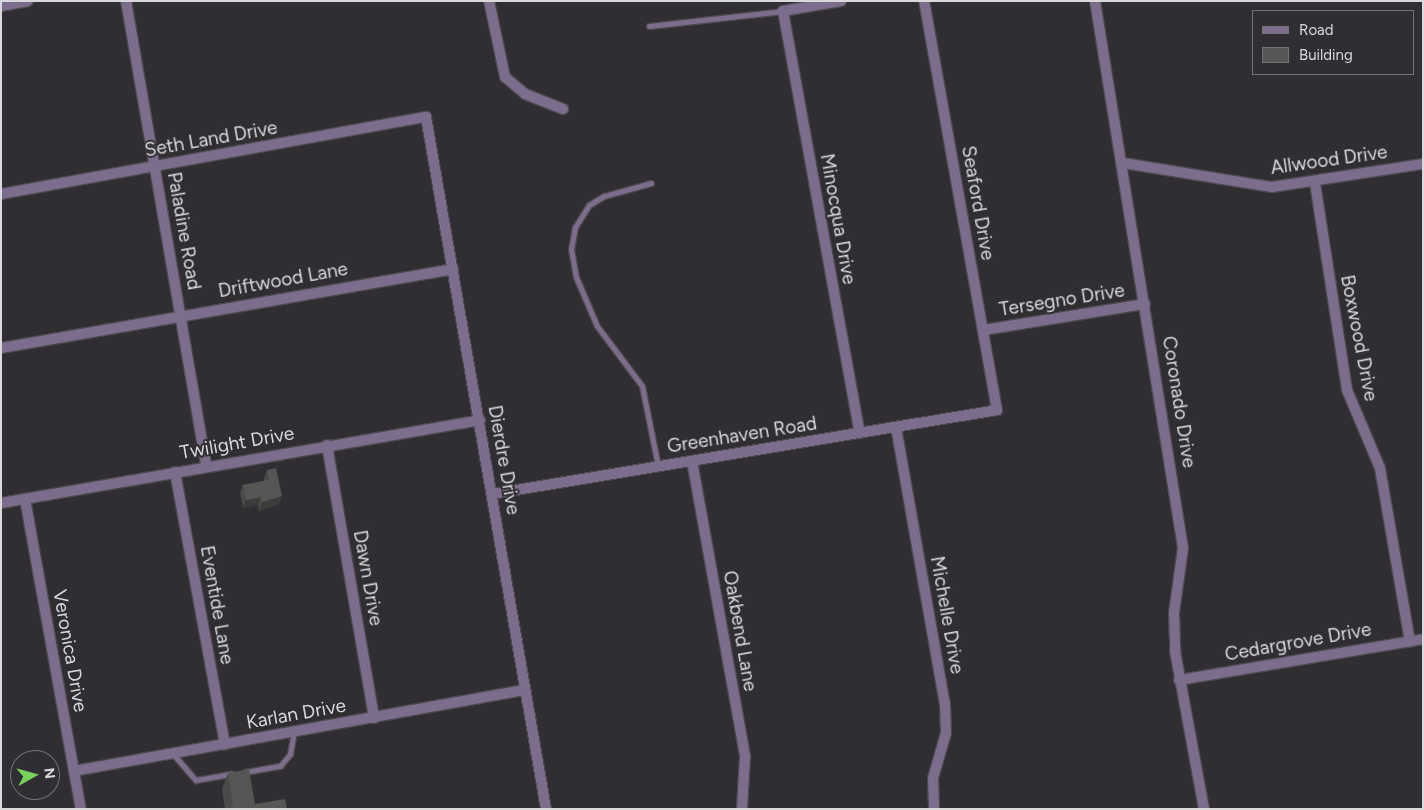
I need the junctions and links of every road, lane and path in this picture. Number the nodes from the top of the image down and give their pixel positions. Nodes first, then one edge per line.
1 (28, 1) edge
2 (126, 1) edge
3 (489, 1) edge
4 (841, 1) edge
5 (924, 1) edge
6 (1095, 1) edge
7 (1, 6) edge
8 (783, 10) junction
9 (649, 26) dead end
10 (563, 109) dead end
11 (426, 118) joint
12 (1123, 164) junction
13 (1423, 164) edge
14 (155, 166) junction
15 (651, 183) dead end
16 (1315, 183) junction
17 (1, 194) edge
18 (453, 269) junction
19 (1145, 304) junction
20 (180, 316) junction
21 (984, 330) junction
22 (1, 348) edge
23 (997, 410) joint
24 (480, 420) junction
25 (896, 427) junction
26 (860, 433) junction
27 (327, 445) junction
28 (692, 461) junction
29 (206, 466) junction
30 (658, 466) junction
31 (175, 472) junction
32 (492, 494) junction
33 (25, 499) junction
34 (1, 503) edge
35 (1423, 639) edge
36 (1410, 641) junction
37 (1179, 680) junction
38 (524, 690) junction
39 (374, 718) junction
40 (294, 732) junction
41 (225, 744) junction
42 (172, 754) junction
43 (74, 771) junction
44 (81, 809) edge
45 (546, 809) edge
46 (742, 809) edge
47 (934, 809) edge
48 (1204, 809) edge

1 - 7 street
2 - 14 street, Paladine Road
3 - 10 street
4 - 8 street
5 - 21 street, Seaford Drive
6 - 12 street, Coronado Drive
8 - 9 lane
8 - 26 street, Minocqua Drive
11 - 14 street, Seth Land Drive
11 - 18 street, Dierdre Drive
12 - 16 street, Allwood Drive
12 - 19 street, Coronado Drive
13 - 16 street, Allwood Drive
14 - 17 street, Seth Land Drive
14 - 20 street, Paladine Road
15 - 30 lane
16 - 36 street, Boxwood Drive
18 - 20 street, Driftwood Lane
18 - 24 street, Dierdre Drive
19 - 21 street, Tersegno Drive
19 - 37 street, Coronado Drive
20 - 22 street, Driftwood Lane
20 - 29 street, Paladine Road
21 - 23 street, Seaford Drive
23 - 25 street, Greenhaven Road
24 - 27 street, Twilight Drive
24 - 32 street, Dierdre Drive
25 - 26 street, Greenhaven Road
25 - 47 street, Michelle Drive
26 - 28 street, Greenhaven Road
27 - 29 street, Twilight Drive
27 - 39 street, Dawn Drive
28 - 30 street, Greenhaven Road
28 - 46 street, Oakbend Lane
29 - 31 street, Twilight Drive
30 - 32 street, Greenhaven Road
31 - 33 street, Twilight Drive
31 - 41 street, Eventide Lane
32 - 38 street, Dierdre Drive
33 - 34 street, Twilight Drive
33 - 43 street, Veronica Drive
35 - 36 street, Cedargrove Drive
36 - 37 street, Cedargrove Drive
37 - 48 street, Coronado Drive
38 - 39 street, Karlan Drive
38 - 45 street, Dierdre Drive
39 - 40 street, Karlan Drive
40 - 41 street, Karlan Drive
40 - 42 lane
41 - 42 street, Karlan Drive
42 - 43 street, Karlan Drive
43 - 44 street, Veronica Drive

